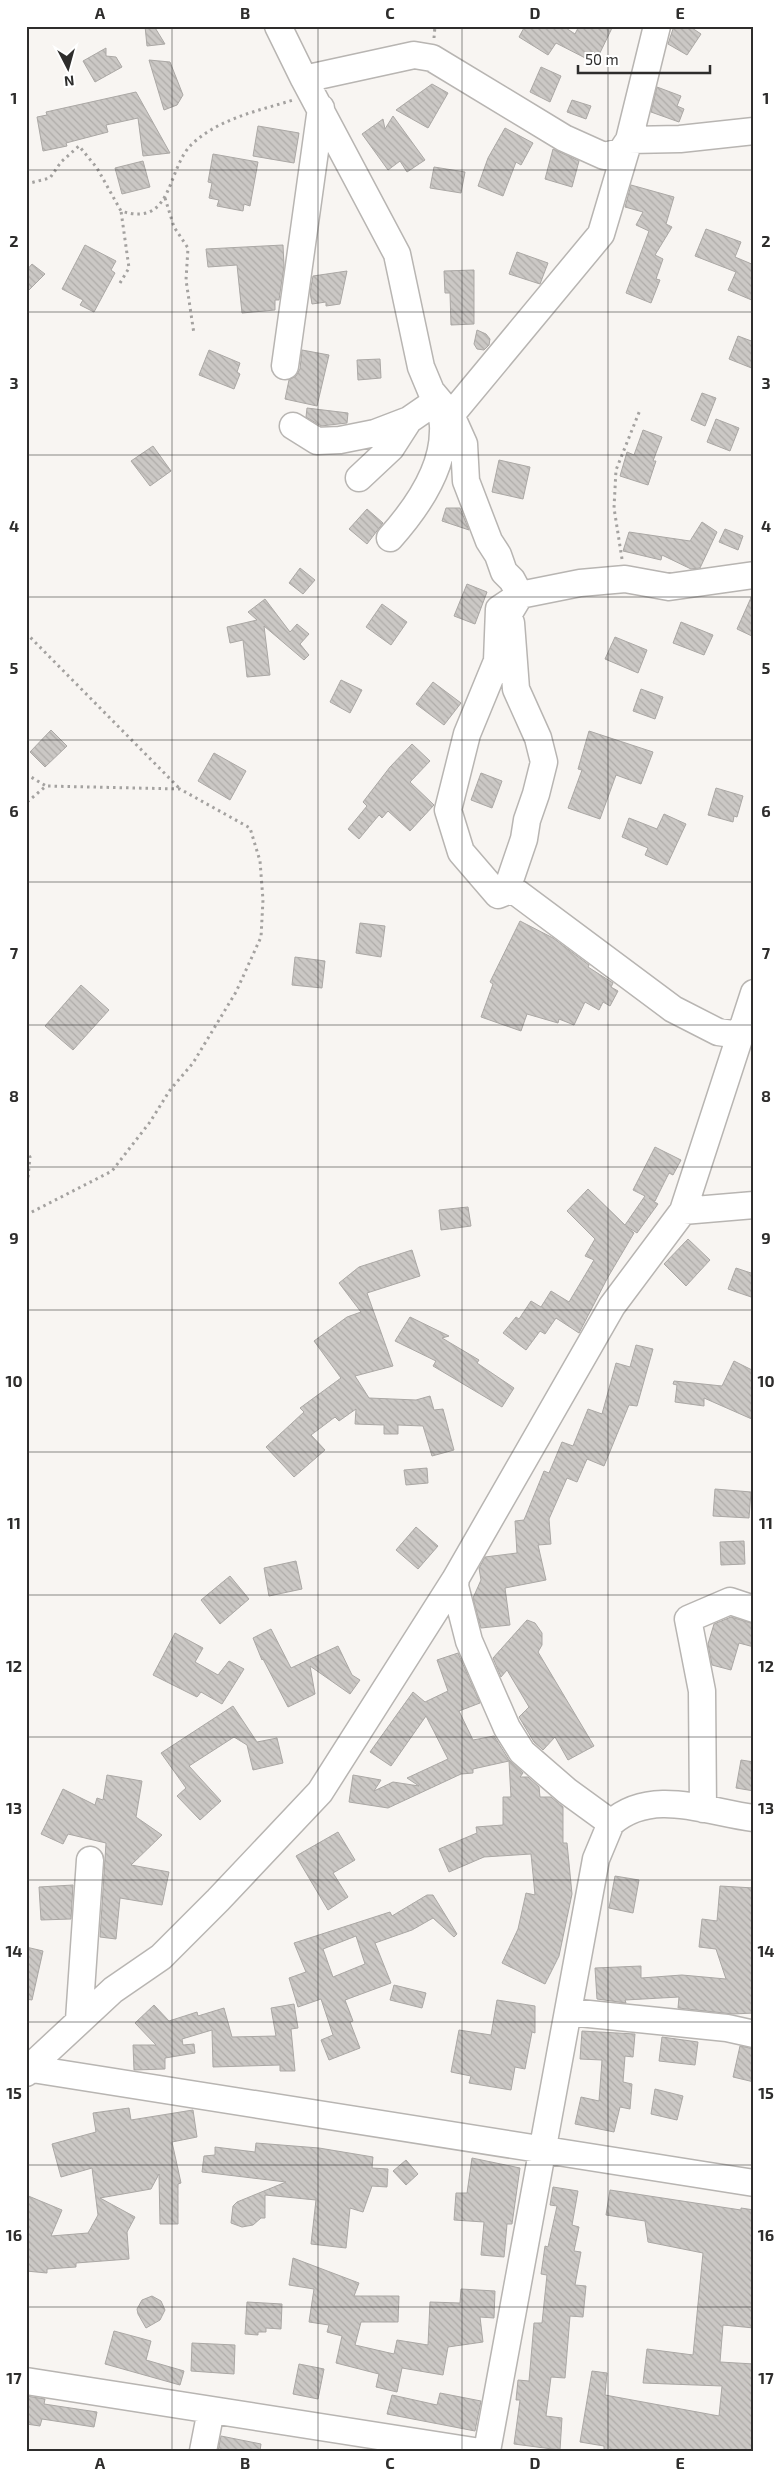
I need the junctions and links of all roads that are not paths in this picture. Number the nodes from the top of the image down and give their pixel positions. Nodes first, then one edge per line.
1 (278, 26) edge
2 (657, 26) edge
3 (312, 94) junction
4 (754, 131) edge
5 (629, 140) junction
6 (285, 366) dead end
7 (445, 407) junction
8 (409, 420) junction
9 (293, 426) dead end
10 (359, 478) dead end
11 (390, 538) dead end
12 (754, 575) edge
13 (520, 594) junction
14 (508, 886) junction
15 (754, 993) edge
16 (740, 1035) junction
17 (754, 1205) edge
18 (683, 1211) junction
19 (456, 1578) junction
20 (754, 1609) edge
21 (703, 1809) junction
22 (754, 1818) edge
23 (611, 1823) junction
24 (90, 1860) dead end
25 (569, 2012) junction
26 (79, 2020) junction
27 (754, 2034) edge
28 (27, 2070) edge
29 (544, 2149) junction
30 (754, 2183) edge
31 (26, 2381) edge
32 (211, 2410) junction
33 (203, 2451) edge
34 (474, 2451) edge
35 (487, 2451) edge

1 - 3 street
2 - 5 street
3 - 5 street
3 - 6 street
3 - 7 street
4 - 5 street
5 - 7 street
7 - 8 street
7 - 11 street
7 - 13 street
8 - 9 street
8 - 10 street
12 - 13 street
13 - 14 street
13 - 14 street
14 - 16 street
15 - 16 street
16 - 18 street
17 - 18 street
18 - 19 street
19 - 23 street
19 - 26 street
20 - 21 street
21 - 22 street
21 - 23 street
23 - 25 street
24 - 26 street
25 - 27 street
25 - 29 street
26 - 28 street
28 - 29 street
29 - 30 street
29 - 35 street
31 - 32 street
32 - 33 street
32 - 34 street

